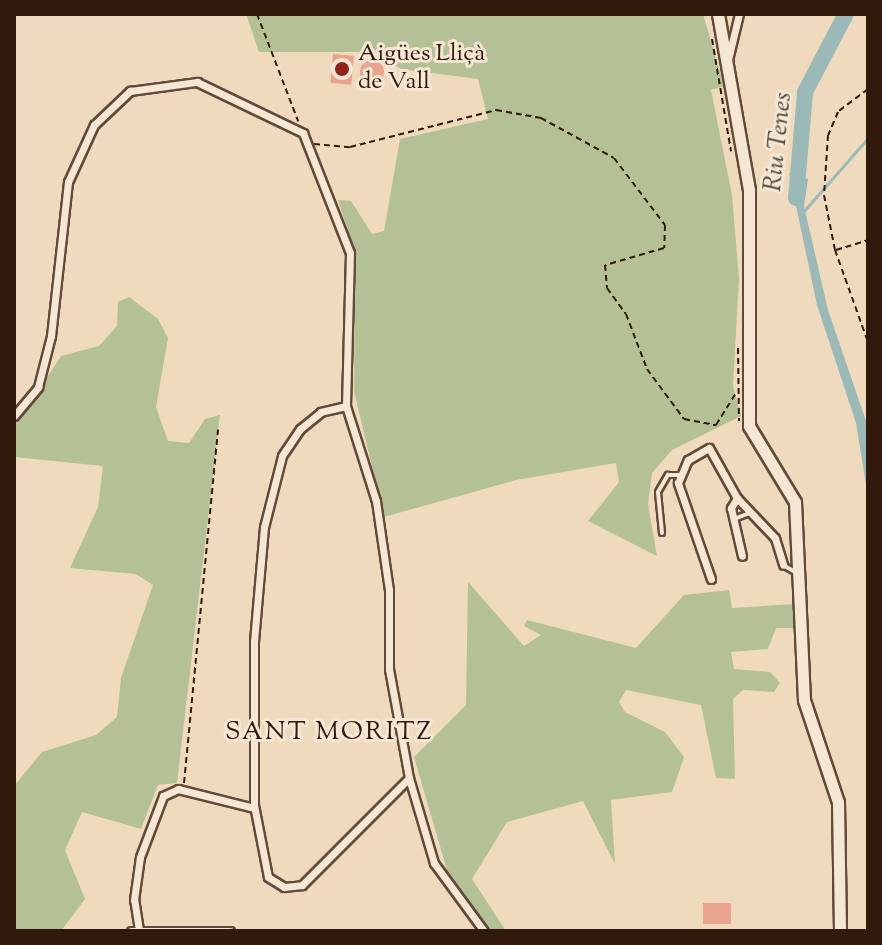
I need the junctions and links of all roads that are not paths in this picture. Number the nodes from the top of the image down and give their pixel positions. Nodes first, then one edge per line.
1 (718, 14) edge
2 (739, 14) edge
3 (727, 62) junction
4 (346, 406) junction
5 (14, 416) edge
6 (680, 475) junction
7 (737, 498) junction
8 (753, 511) junction
9 (734, 519) junction
10 (662, 533) dead end
11 (742, 556) dead end
12 (783, 565) joint
13 (800, 574) junction
14 (711, 579) dead end
15 (409, 778) junction
16 (254, 808) junction
17 (139, 930) edge
18 (131, 931) edge
19 (229, 931) edge
20 (484, 931) edge
21 (840, 931) edge

1 - 3 street
2 - 3 street
3 - 13 street
4 - 5 street
4 - 15 street
4 - 16 street
6 - 7 street
6 - 10 lane
6 - 14 street
7 - 8 street
7 - 9 street
8 - 9 lane
8 - 12 street
9 - 11 street
12 - 13 lane
13 - 21 street
15 - 16 street
15 - 20 street
16 - 17 street
17 - 18 street
17 - 19 street

